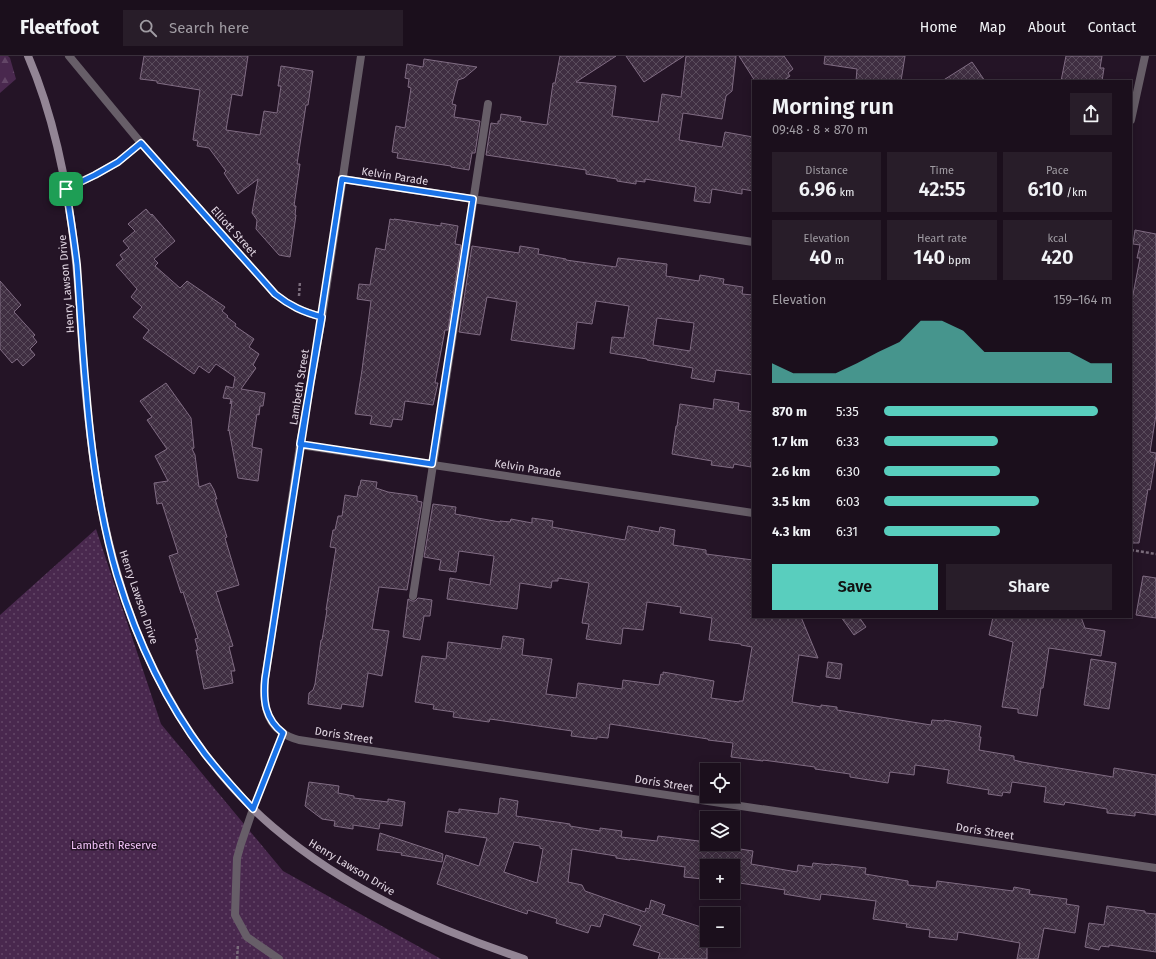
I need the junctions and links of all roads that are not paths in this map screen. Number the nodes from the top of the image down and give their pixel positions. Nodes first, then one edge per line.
1 (28, 56) edge
2 (69, 56) edge
3 (361, 56) edge
4 (1145, 56) edge
5 (488, 104) dead end
6 (1132, 115) edge
7 (141, 143) junction
8 (342, 179) junction
9 (66, 189) junction
10 (473, 199) junction
11 (752, 242) edge
12 (322, 317) junction
13 (300, 444) junction
14 (432, 464) junction
15 (752, 513) edge
16 (412, 596) dead end
17 (271, 720) joint
18 (253, 809) junction
19 (1156, 868) edge
20 (279, 959) edge
21 (524, 959) edge

1 - 9 main road, Henry Lawson Drive
2 - 7 street, Elliott Street
3 - 8 street, Lambeth Street
4 - 6 street
5 - 10 street
7 - 9 street
7 - 12 street, Elliott Street
8 - 10 street, Kelvin Parade
8 - 12 street, Lambeth Street
9 - 18 main road, Henry Lawson Drive
10 - 11 street, Kelvin Parade
10 - 14 street
12 - 13 street, Lambeth Street
13 - 14 street, Kelvin Parade
13 - 17 street, Lambeth Street
14 - 15 street, Kelvin Parade
14 - 16 street
17 - 19 street, Doris Street
18 - 20 street
18 - 21 main road, Henry Lawson Drive

